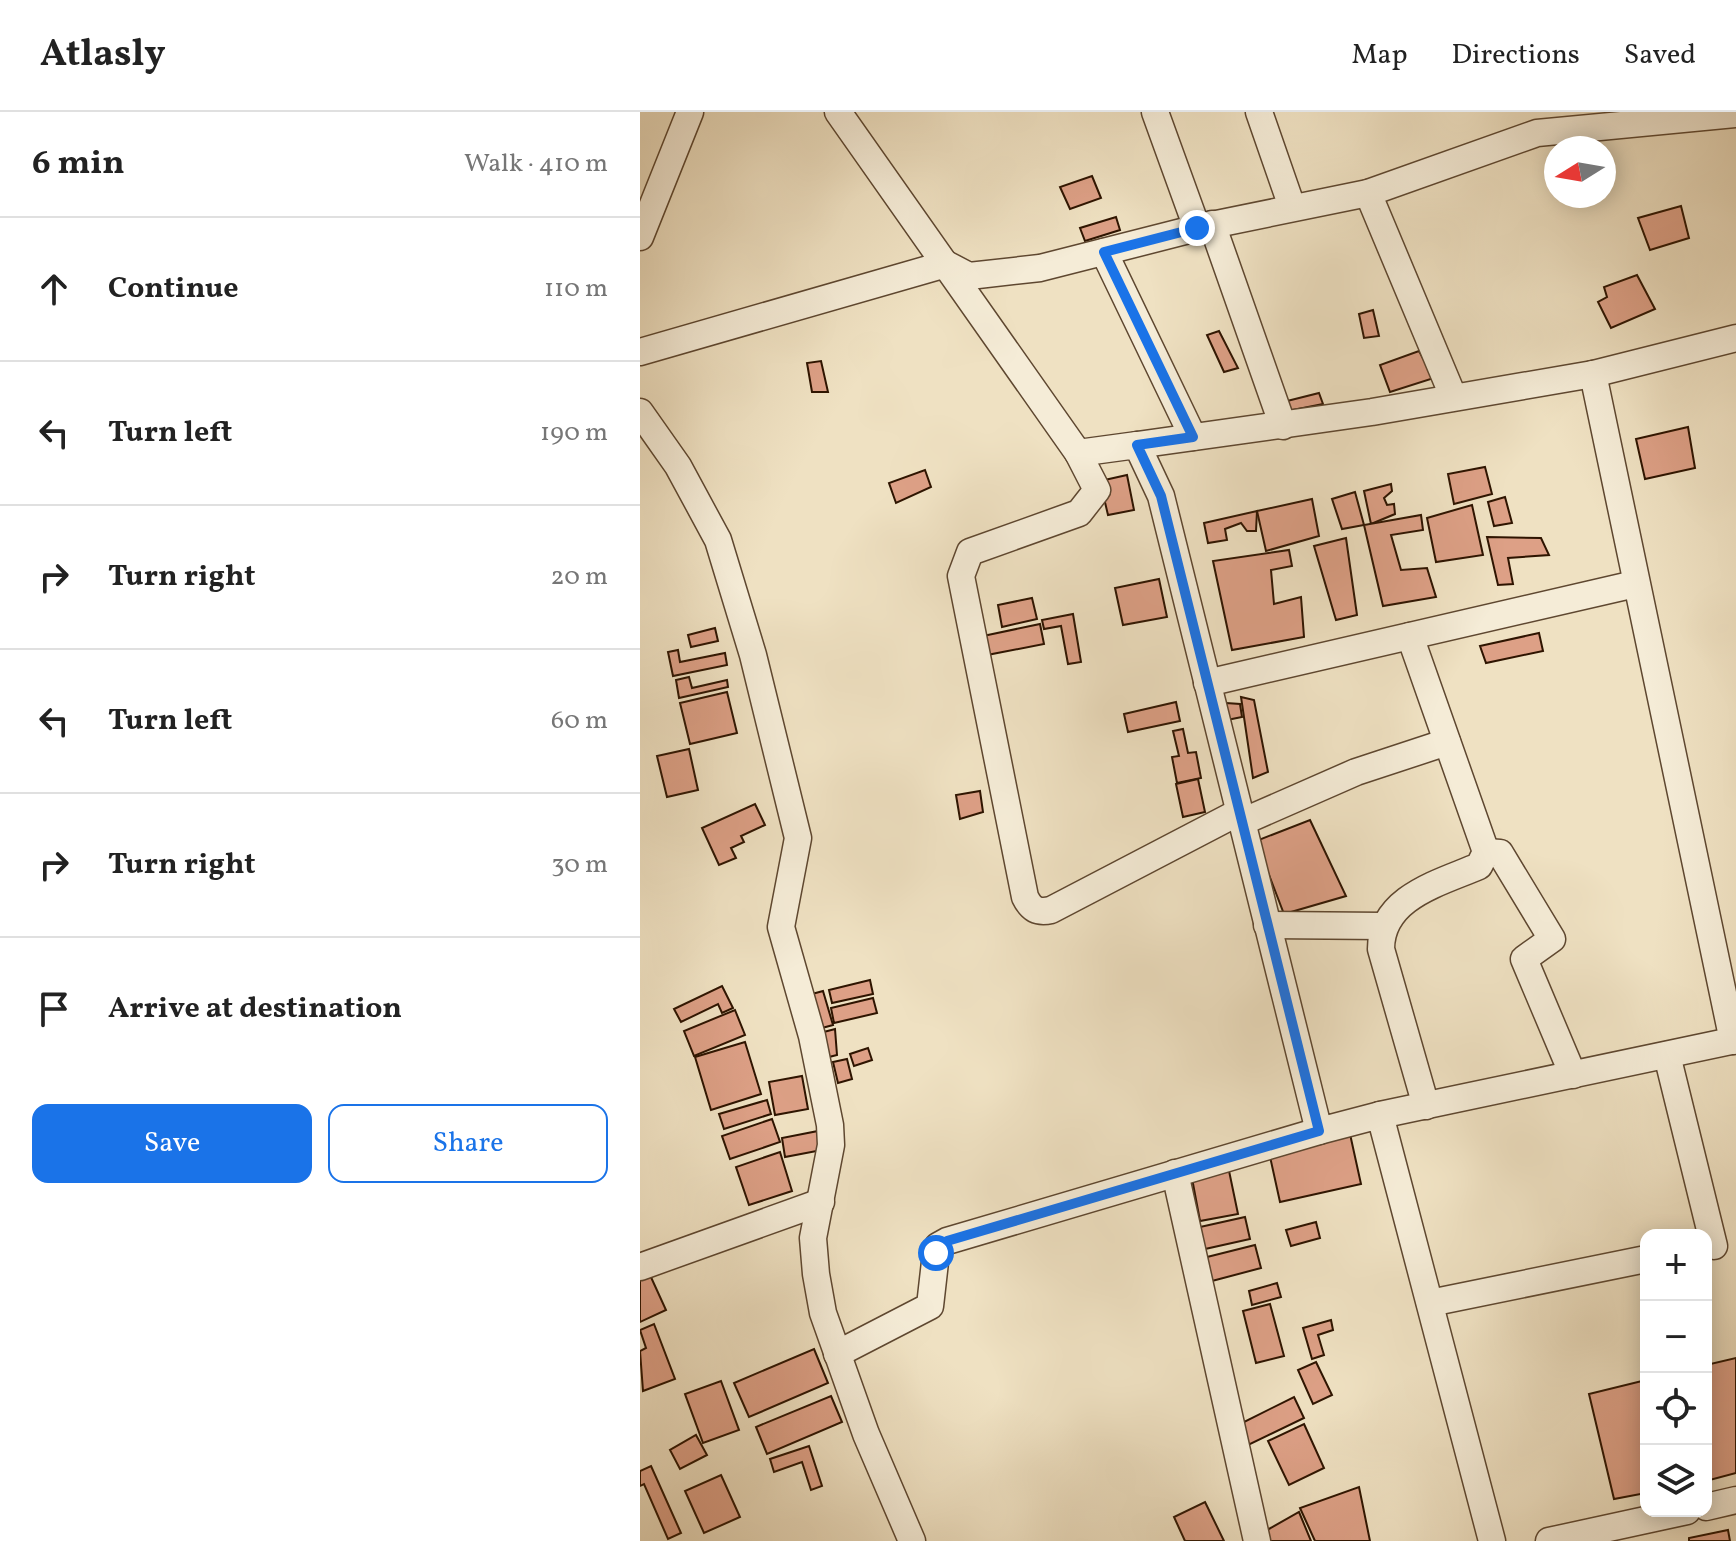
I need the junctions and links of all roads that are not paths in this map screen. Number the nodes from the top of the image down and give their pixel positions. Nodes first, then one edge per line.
1 (690, 112) edge
2 (838, 112) edge
3 (1155, 112) edge
4 (1259, 112) edge
5 (1736, 114) edge
6 (1602, 119) edge
7 (1531, 122) edge
8 (1368, 193) junction
9 (1292, 207) junction
10 (1205, 226) junction
11 (641, 232) edge
12 (1104, 252) junction
13 (946, 264) junction
14 (1736, 338) edge
15 (640, 352) edge
16 (1593, 374) junction
17 (1453, 396) junction
18 (640, 412) edge
19 (1283, 426) junction
20 (1193, 437) junction
21 (1137, 445) junction
22 (1078, 453) junction
23 (1635, 584) junction
24 (1410, 636) junction
25 (1207, 683) junction
26 (1447, 742) junction
27 (1240, 817) junction
28 (1486, 852) junction
29 (1267, 925) junction
30 (1384, 926) junction
31 (1734, 1040) edge
32 (1667, 1055) junction
33 (1573, 1075) junction
34 (1426, 1106) junction
35 (1380, 1115) junction
36 (1319, 1131) junction
37 (1175, 1173) junction
38 (821, 1202) junction
39 (1719, 1245) edge
40 (1640, 1260) edge
41 (640, 1267) edge
42 (1430, 1303) junction
43 (837, 1354) junction
44 (1736, 1500) edge
45 (1712, 1506) edge
46 (1659, 1517) edge
47 (912, 1541) edge
48 (1257, 1541) edge
49 (1492, 1541) edge
50 (1549, 1541) edge

1 - 11 street
2 - 13 street
3 - 10 street
4 - 9 street
5 - 6 street
6 - 7 street
7 - 8 street
8 - 9 street
8 - 17 street
9 - 10 street
10 - 12 street
10 - 19 street
12 - 13 street
12 - 20 street
13 - 15 street
13 - 22 street
14 - 16 street
16 - 17 street
16 - 23 street
17 - 19 street
18 - 38 street
19 - 20 street
20 - 21 street
21 - 22 street
21 - 25 street
22 - 27 street
23 - 24 street
23 - 31 street
24 - 25 street
24 - 26 street
25 - 27 street
26 - 27 street
26 - 28 street
27 - 29 street
28 - 30 street
28 - 33 street
29 - 30 street
29 - 36 street
30 - 34 street
31 - 32 street
32 - 33 street
32 - 39 street
33 - 34 street
34 - 35 street
35 - 36 street
35 - 42 street
36 - 37 street
37 - 43 street
37 - 48 street
38 - 41 street
38 - 43 street
40 - 42 street
42 - 49 street
43 - 47 street
44 - 45 street
46 - 50 street

